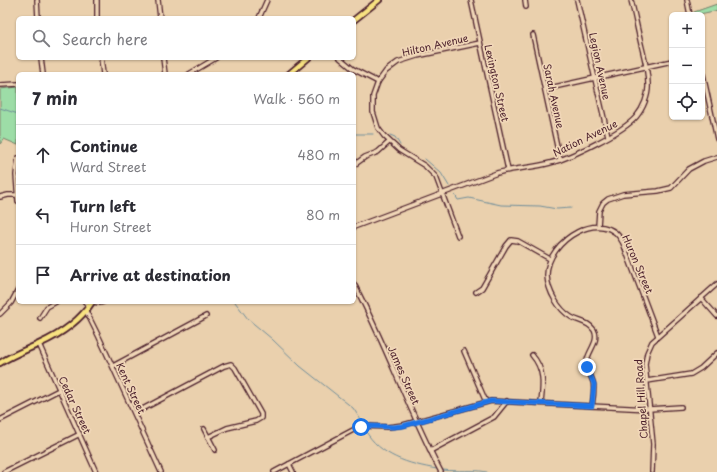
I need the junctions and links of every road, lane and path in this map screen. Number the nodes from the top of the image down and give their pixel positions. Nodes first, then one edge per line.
1 (37, 0) edge
2 (97, 0) edge
3 (158, 0) edge
4 (267, 0) edge
5 (379, 0) edge
6 (471, 0) edge
7 (525, 0) edge
8 (577, 0) edge
9 (631, 0) edge
10 (686, 0) edge
11 (526, 7) dead end
12 (689, 12) edge
13 (38, 16) edge
14 (97, 16) edge
15 (160, 16) edge
16 (260, 16) edge
17 (356, 18) edge
18 (533, 35) dead end
19 (480, 43) junction
20 (41, 60) edge
21 (101, 60) edge
22 (163, 60) edge
23 (213, 60) edge
24 (306, 60) edge
25 (342, 60) edge
26 (669, 62) edge
27 (646, 67) junction
28 (43, 72) edge
29 (103, 72) edge
30 (165, 72) edge
31 (192, 72) edge
32 (291, 72) edge
33 (595, 78) junction
34 (378, 82) junction
35 (705, 82) edge
36 (16, 84) edge
37 (0, 85) edge
38 (544, 89) junction
39 (715, 124) edge
40 (608, 136) junction
41 (717, 139) edge
42 (390, 142) junction
43 (717, 157) edge
44 (560, 160) junction
45 (356, 164) edge
46 (508, 170) junction
47 (443, 194) junction
48 (16, 195) edge
49 (0, 197) edge
50 (356, 226) edge
51 (598, 226) junction
52 (458, 236) dead end
53 (550, 259) junction
54 (717, 284) edge
55 (356, 288) edge
56 (476, 292) dead end
57 (16, 294) edge
58 (701, 298) junction
59 (52, 304) edge
60 (91, 304) edge
61 (86, 311) junction
62 (0, 314) edge
63 (206, 316) dead end
64 (717, 316) edge
65 (40, 318) dead end
66 (658, 336) junction
67 (39, 344) junction
68 (464, 351) dead end
69 (717, 354) edge
70 (532, 355) dead end
71 (1, 361) edge
72 (113, 366) junction
73 (647, 381) junction
74 (59, 390) junction
75 (507, 401) junction
76 (486, 402) junction
77 (541, 404) junction
78 (592, 406) junction
79 (681, 407) dead end
80 (649, 409) junction
81 (134, 413) junction
82 (0, 420) edge
83 (416, 422) junction
84 (204, 429) dead end
85 (80, 434) junction
86 (208, 437) junction
87 (215, 450) dead end
88 (430, 451) junction
89 (289, 464) junction
90 (4, 472) edge
91 (96, 472) edge
92 (161, 472) edge
93 (274, 472) edge
94 (292, 472) edge
95 (440, 472) edge
96 (652, 472) edge

1 - 13 street
2 - 14 street
3 - 15 street
4 - 16 street
5 - 17 main road
6 - 19 street, Lexington Street
7 - 11 street
8 - 33 street, Legion Avenue
9 - 27 street, Nation Avenue
10 - 12 street
18 - 38 street, Sarah Avenue
19 - 34 street, Hilton Avenue
19 - 46 street, Lexington Street
20 - 28 street
21 - 29 street
22 - 30 street
23 - 31 street
24 - 32 main road
25 - 34 street
26 - 27 street
27 - 33 street
27 - 40 street, Nation Avenue
33 - 38 street
33 - 40 street, Legion Avenue
34 - 42 street
35 - 39 street
36 - 37 street
38 - 44 street, Sarah Avenue
39 - 41 street
40 - 44 street, Nation Avenue
42 - 45 street
42 - 47 street
43 - 51 street
44 - 46 street, Nation Avenue
46 - 47 street, Nation Avenue
47 - 50 street, Nation Avenue
47 - 52 street
48 - 49 street
51 - 53 street
51 - 66 street, Huron Street
53 - 56 street
53 - 78 street
54 - 58 street, Chapel Hill Road
55 - 83 street, James Street
57 - 62 street
58 - 64 street
58 - 66 street, Chapel Hill Road
59 - 65 street
60 - 61 main road
61 - 67 main road
61 - 72 street, Kent Street
63 - 72 street
66 - 73 street, Chapel Hill Road
67 - 71 main road
67 - 74 street, Cedar Street
68 - 76 street
69 - 73 street
70 - 77 street
72 - 81 street, Kent Street
73 - 80 street, Chapel Hill Road
74 - 82 street
74 - 85 street, Cedar Street
75 - 76 street
75 - 77 street
75 - 88 street
76 - 83 street
77 - 78 street
78 - 80 street
79 - 80 street
80 - 96 street, Chapel Hill Road
81 - 86 street
81 - 92 street, Kent Street
83 - 88 street, James Street
83 - 89 street
84 - 86 street
85 - 90 street
85 - 91 street, Cedar Street
86 - 87 street
88 - 95 street, James Street
89 - 93 street
89 - 94 street

